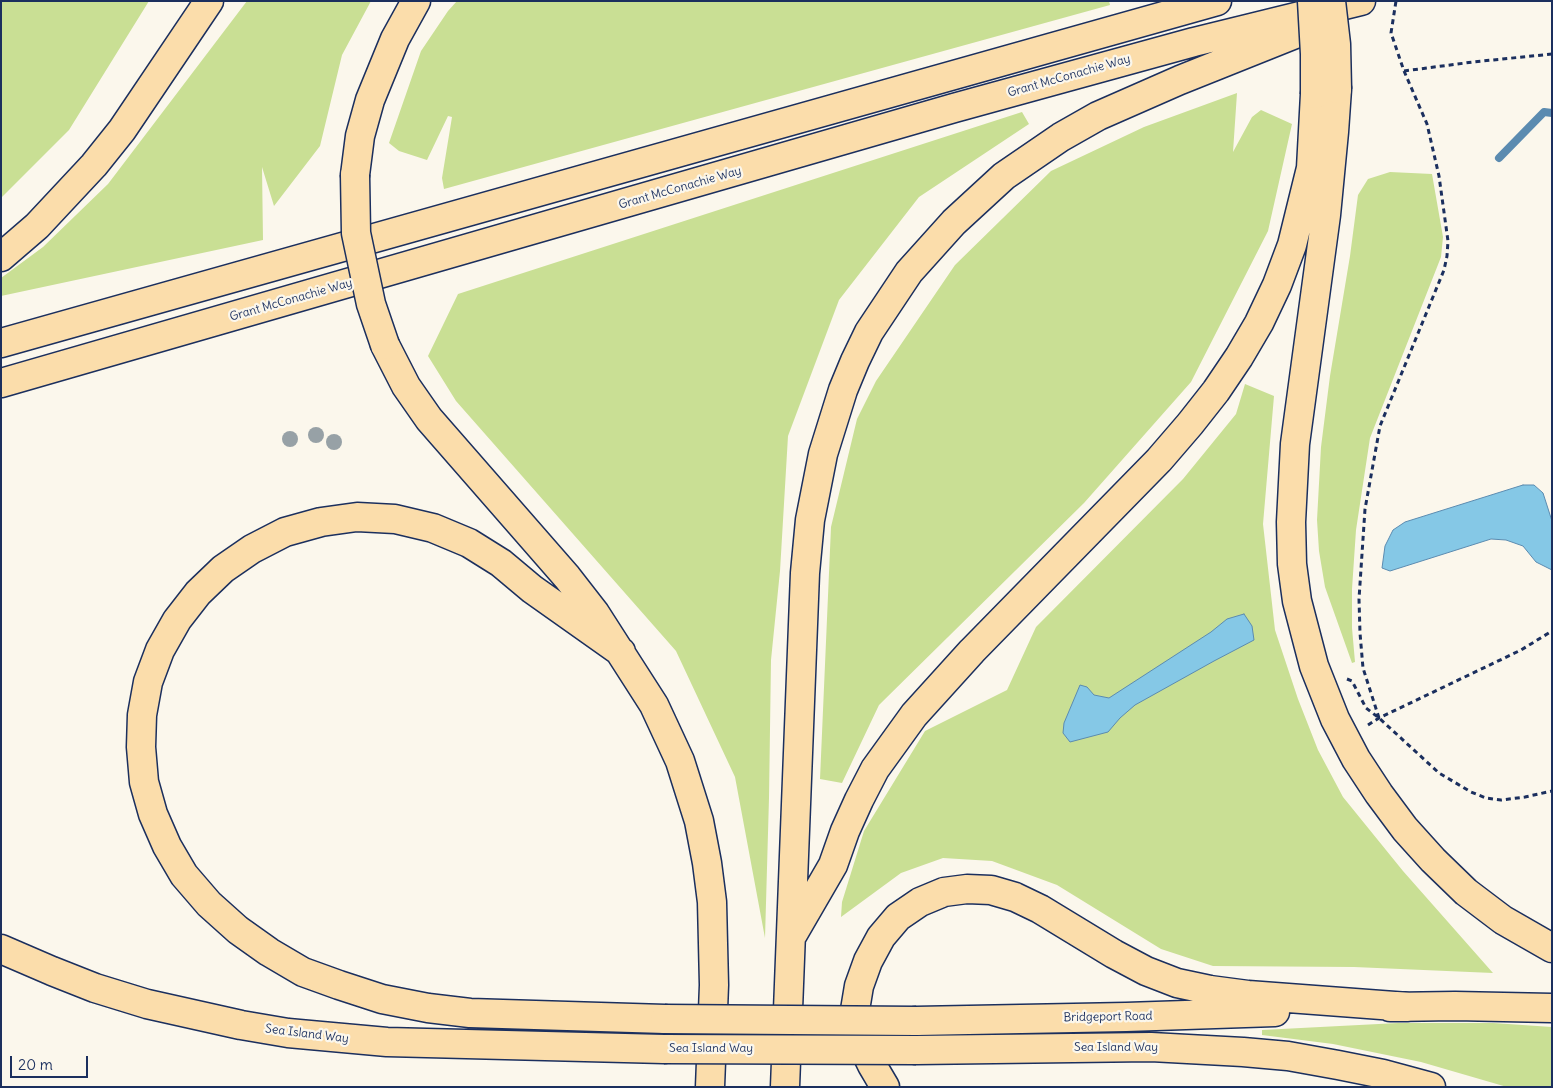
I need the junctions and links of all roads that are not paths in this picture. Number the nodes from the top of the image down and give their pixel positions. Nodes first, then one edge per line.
1 (210, 1) edge
2 (416, 1) edge
3 (1217, 1) edge
4 (1312, 1) edge
5 (1331, 1) edge
6 (1361, 1) edge
7 (1376, 1) edge
8 (1326, 91) junction
9 (1, 256) edge
10 (1, 343) edge
11 (1, 383) edge
12 (621, 652) junction
13 (791, 938) junction
14 (1, 948) edge
15 (1552, 948) edge
16 (1408, 1006) junction
17 (1552, 1008) edge
18 (879, 1076) edge
19 (709, 1085) edge
20 (785, 1087) edge
21 (904, 1087) edge
22 (1431, 1087) edge

1 - 9 main road
2 - 12 main road, bridge
3 - 10 main road
4 - 8 main road, bridge
5 - 8 main road, bridge
6 - 11 main road, Grant McConachie Way
7 - 13 main road
8 - 13 main road
8 - 15 main road
12 - 16 main road, Bridgeport Road, bridge
12 - 19 main road
13 - 20 main road
14 - 22 main road, Sea Island Way, bridge
16 - 17 main road, Bridgeport Road
16 - 18 main road
18 - 21 main road

